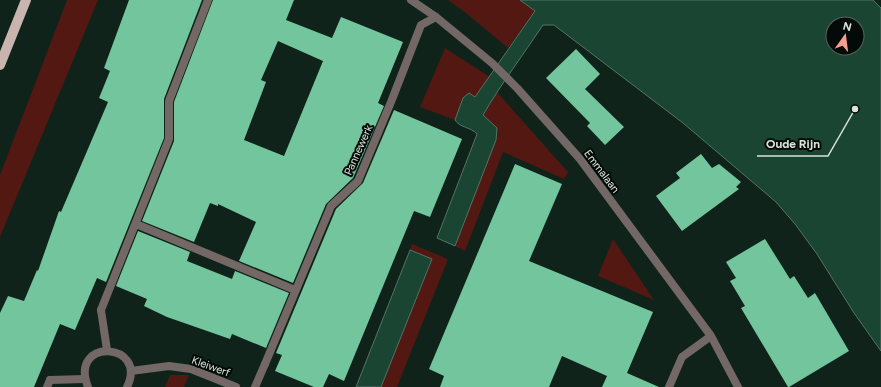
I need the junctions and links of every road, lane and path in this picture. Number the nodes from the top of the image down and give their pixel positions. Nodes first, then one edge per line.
1 (26, 0) edge
2 (208, 0) edge
3 (411, 0) edge
4 (436, 17) junction
5 (0, 65) edge
6 (136, 224) junction
7 (296, 290) junction
8 (710, 336) junction
9 (107, 350) junction
10 (131, 371) junction
11 (84, 379) junction
12 (49, 383) edge
13 (88, 387) edge
14 (127, 387) edge
15 (236, 387) edge
16 (255, 387) edge
17 (669, 387) edge
18 (738, 387) edge

1 - 5 main road
2 - 6 street
3 - 4 street, Emmalaan
4 - 7 street, Pannewerk
4 - 8 street, Emmalaan
6 - 7 street
6 - 9 street
7 - 16 street, Pannewerk
8 - 17 street
8 - 18 street, Emmalaan
9 - 10 street
9 - 11 street
10 - 14 street
10 - 15 street, Kleiwerf
11 - 12 street
11 - 13 street

